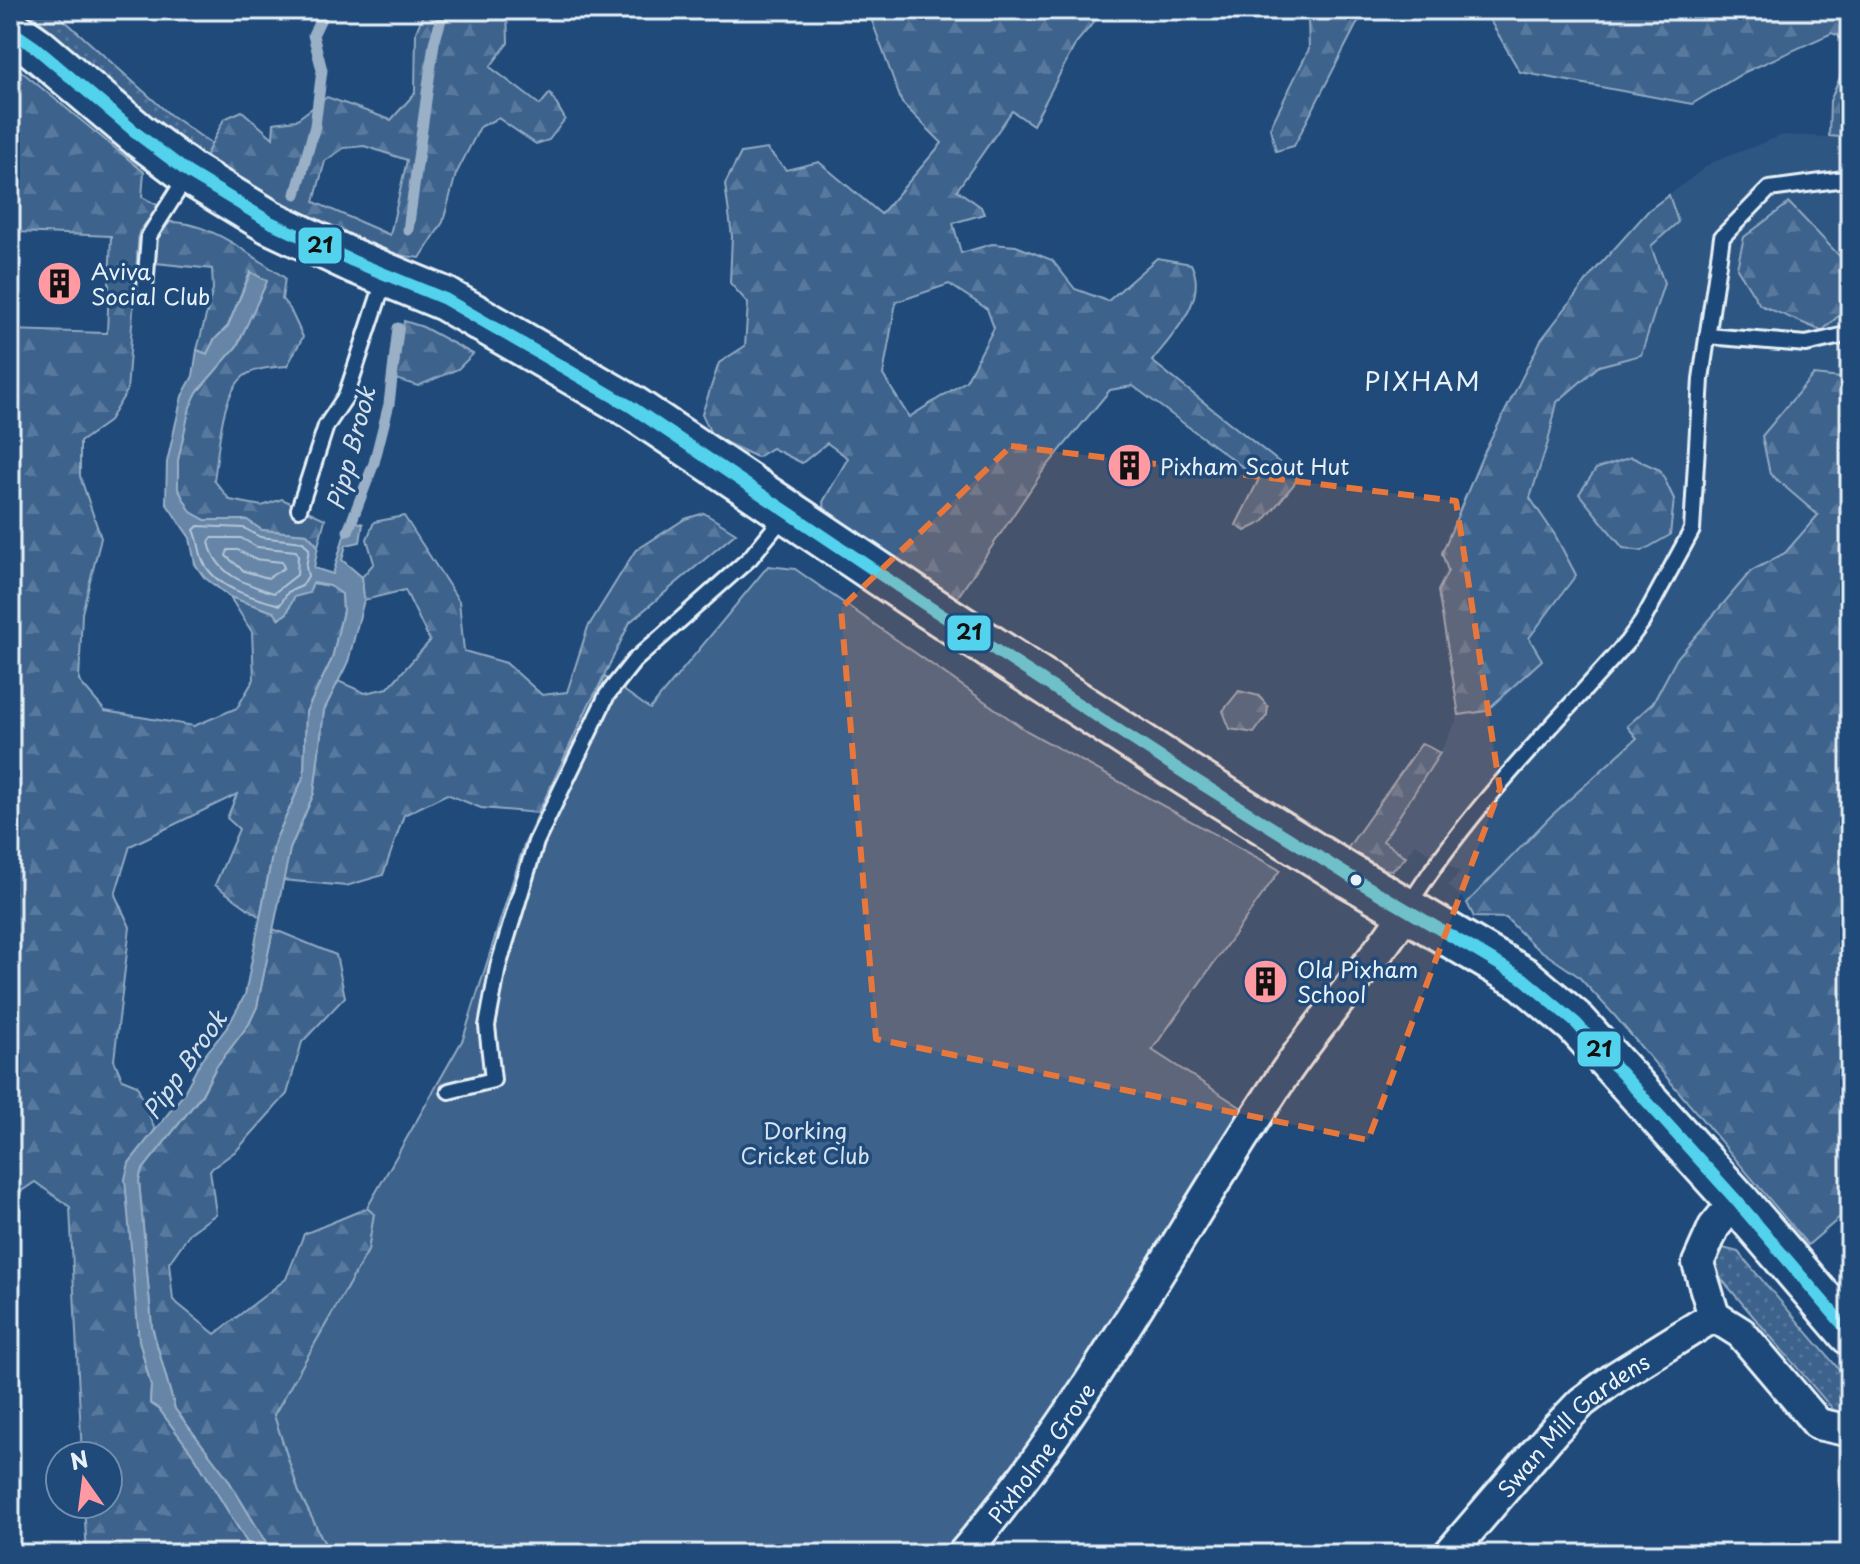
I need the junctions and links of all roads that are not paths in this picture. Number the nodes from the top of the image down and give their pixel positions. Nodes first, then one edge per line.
1 (10, 30) edge
2 (189, 173) junction
3 (1850, 183) edge
4 (386, 274) junction
5 (145, 288) dead end
6 (1850, 334) edge
7 (1707, 336) junction
8 (299, 509) dead end
9 (788, 512) junction
10 (1407, 909) junction
11 (449, 1091) dead end
12 (1736, 1200) junction
13 (1714, 1316) junction
14 (1850, 1333) edge
15 (1850, 1431) edge
16 (963, 1554) edge
17 (1449, 1554) edge

1 - 2 main road
2 - 4 main road
2 - 5 lane
3 - 7 lane
4 - 8 lane
4 - 9 main road
6 - 7 lane
7 - 10 lane
9 - 10 main road
9 - 11 lane
10 - 12 main road
10 - 16 street, Pixholme Grove
12 - 13 street
12 - 14 main road
13 - 15 street
13 - 17 street, Swan Mill Gardens

